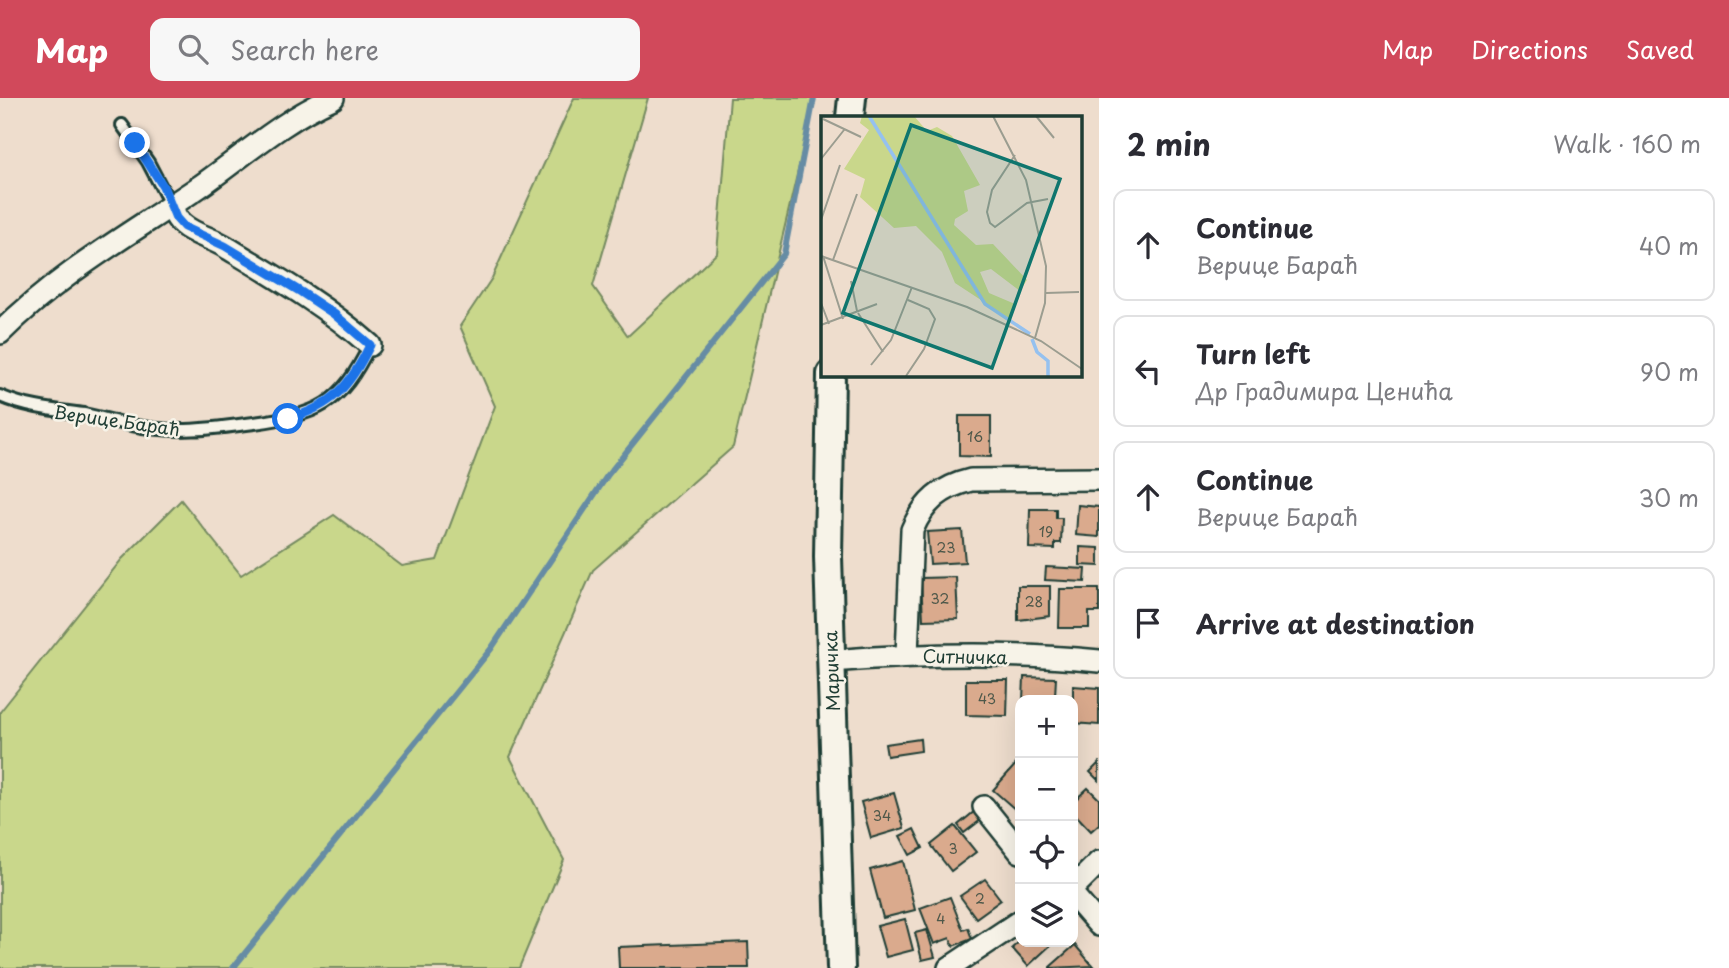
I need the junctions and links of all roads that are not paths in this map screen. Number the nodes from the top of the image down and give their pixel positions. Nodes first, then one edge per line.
1 (333, 98) edge
2 (852, 98) edge
3 (850, 116) edge
4 (122, 125) dead end
5 (171, 206) junction
6 (0, 333) edge
7 (370, 345) joint
8 (831, 376) edge
9 (0, 396) edge
10 (1099, 479) edge
11 (907, 655) junction
12 (831, 661) junction
13 (1099, 661) edge
14 (984, 807) dead end
15 (1015, 846) edge
16 (1099, 862) edge
17 (1077, 884) edge
18 (1078, 901) edge
19 (1015, 924) edge
20 (1099, 925) edge
21 (841, 968) edge
22 (949, 968) edge

1 - 5 street
2 - 3 street
4 - 5 lane
5 - 6 street
5 - 7 street
7 - 9 lane, Верице Бараћ
8 - 12 street, Маричка
10 - 11 street
11 - 12 street, Ситничка
11 - 13 street, Ситничка
12 - 21 street, Маричка
14 - 15 street
16 - 17 street
18 - 20 street
19 - 22 street

